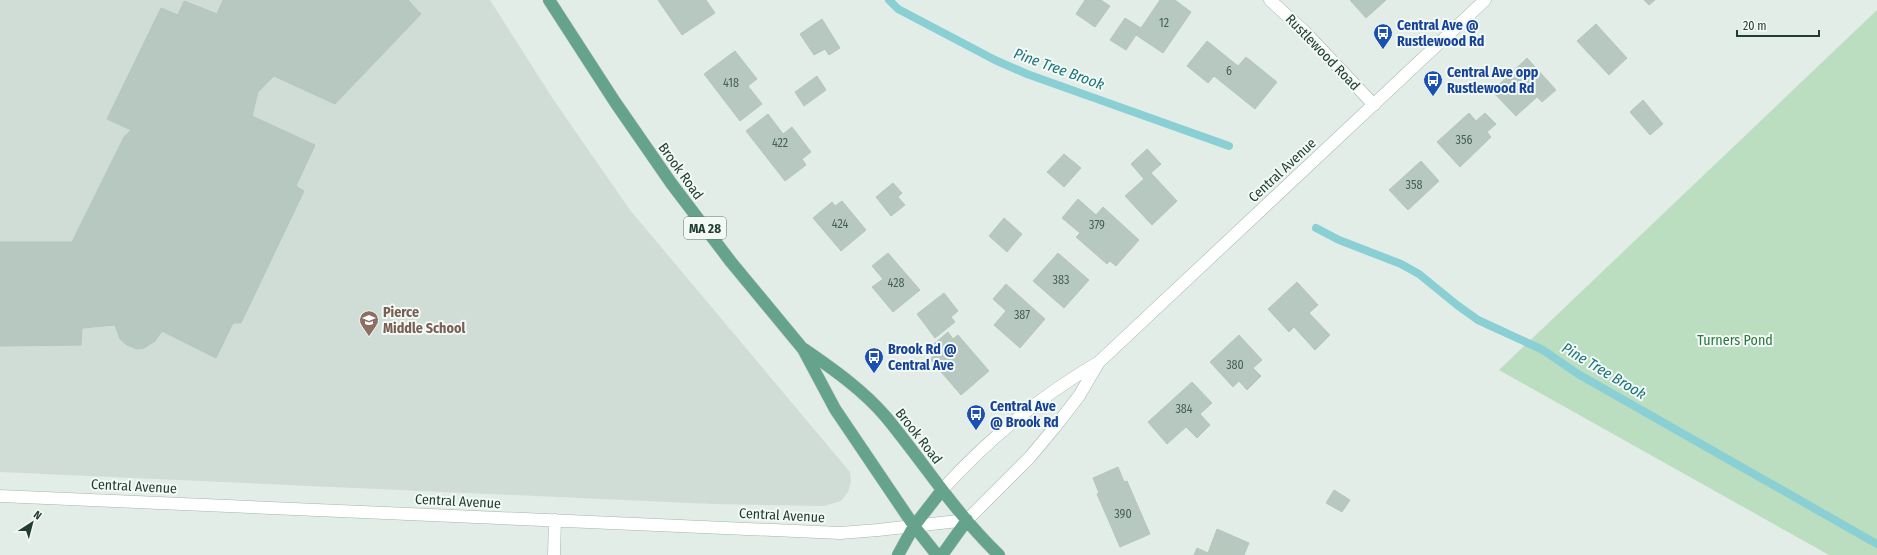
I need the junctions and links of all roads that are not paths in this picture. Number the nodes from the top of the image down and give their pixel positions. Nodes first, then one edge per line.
1 (549, 0) edge
2 (1270, 0) edge
3 (1485, 0) edge
4 (1374, 105) junction
5 (803, 348) junction
6 (1099, 362) junction
7 (942, 490) junction
8 (0, 496) edge
9 (555, 520) junction
10 (967, 520) junction
11 (914, 526) junction
12 (554, 555) edge
13 (898, 555) edge
14 (937, 555) edge
15 (942, 555) edge
16 (1000, 555) edge

1 - 5 main road, Brook Road / MA 28
2 - 4 street, Rustlewood Road
3 - 4 street, Central Avenue
4 - 6 street, Central Avenue
5 - 7 main road, Brook Road / MA 28
5 - 11 main road, Brook Road / MA 28
6 - 7 street, Central Avenue
6 - 10 street, Central Avenue
7 - 10 main road, Brook Road / MA 28
7 - 11 main road, Central Avenue
8 - 9 street, Central Avenue
9 - 11 street, Central Avenue
9 - 12 street
10 - 11 street, Central Avenue
10 - 15 main road
10 - 16 main road, Brook Road
11 - 13 main road
11 - 14 main road, Brook Road

